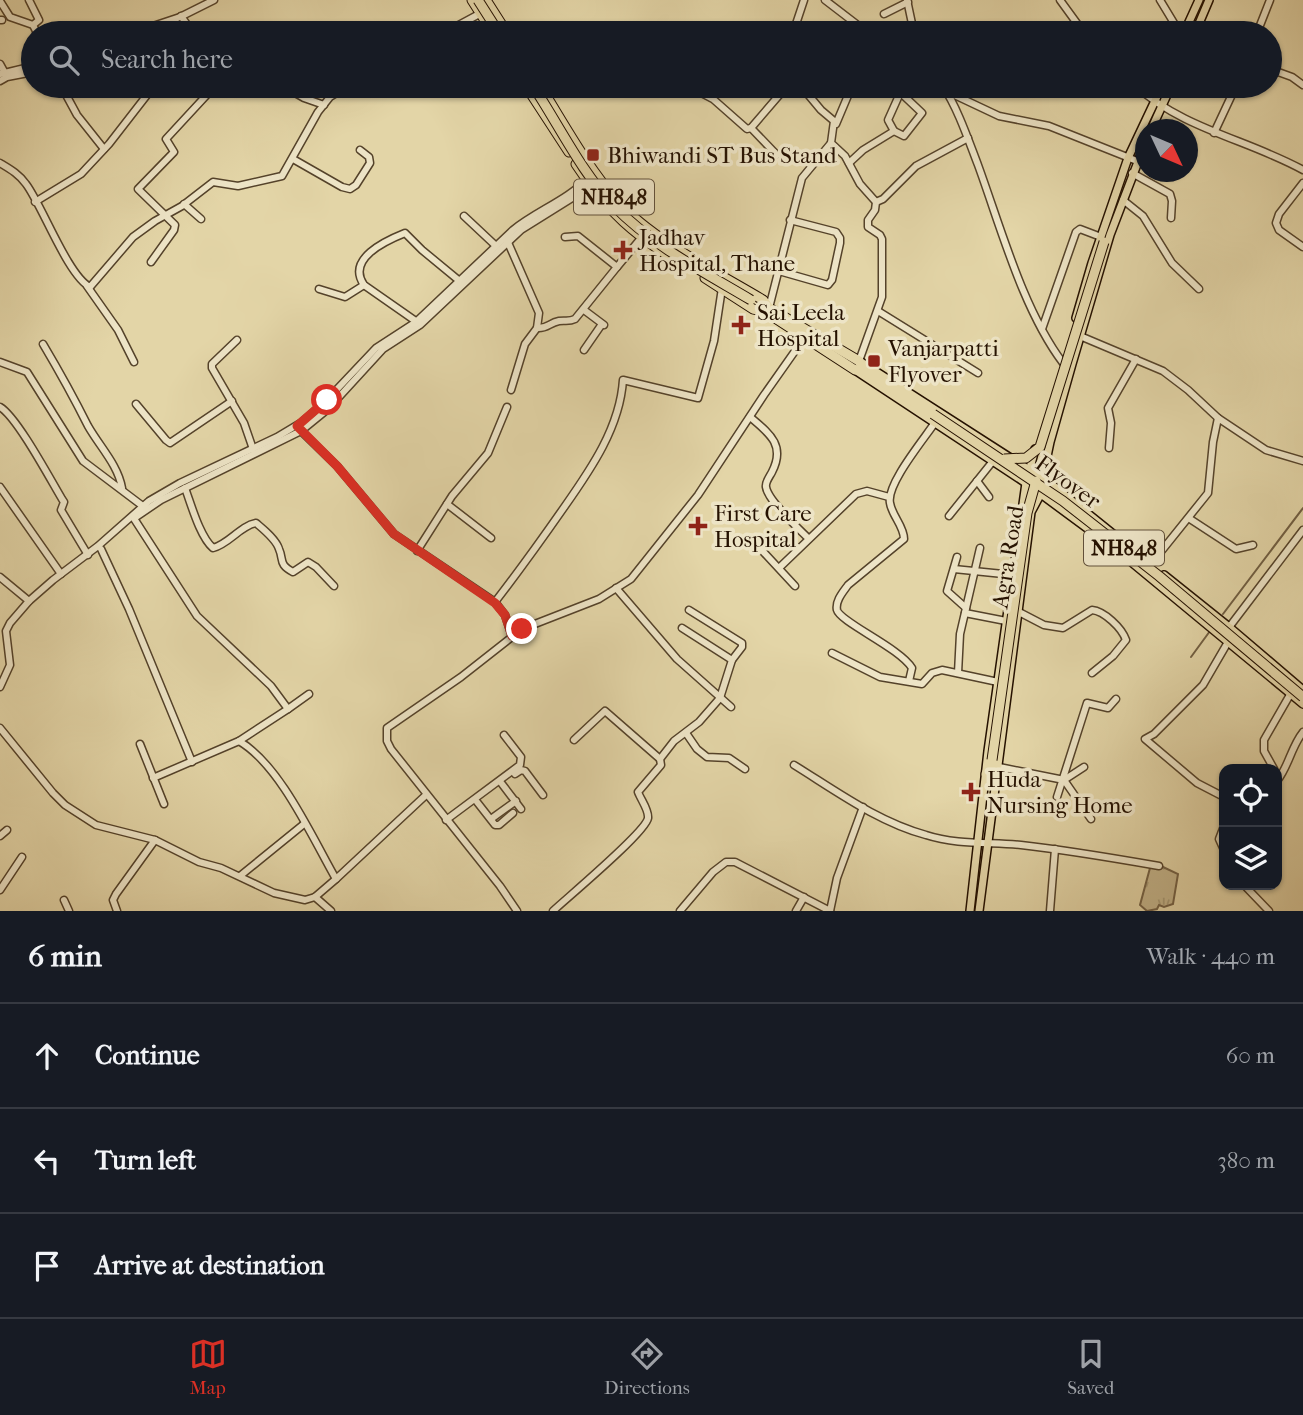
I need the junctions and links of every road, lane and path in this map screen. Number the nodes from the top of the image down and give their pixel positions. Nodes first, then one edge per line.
1 (29, 0) edge
2 (214, 0) edge
3 (222, 0) edge
4 (472, 0) edge
5 (478, 0) edge
6 (804, 0) edge
7 (825, 0) edge
8 (1060, 0) edge
9 (1160, 0) edge
10 (1199, 0) edge
11 (1209, 0) edge
12 (0, 1) edge
13 (907, 1) edge
14 (1268, 1) edge
15 (488, 4) edge
16 (481, 13) junction
17 (884, 14) dead end
18 (182, 17) junction
19 (22, 21) edge
20 (38, 21) edge
21 (170, 21) edge
22 (173, 21) edge
23 (185, 21) edge
24 (466, 21) edge
25 (486, 21) edge
26 (491, 21) edge
27 (499, 21) edge
28 (797, 21) edge
29 (852, 21) edge
30 (911, 21) edge
31 (1075, 21) edge
32 (1174, 21) edge
33 (1188, 21) edge
34 (1200, 21) edge
35 (1261, 21) edge
36 (0, 64) edge
37 (21, 69) edge
38 (1282, 73) edge
39 (4, 74) edge
40 (0, 81) edge
41 (1303, 85) edge
42 (68, 98) edge
43 (144, 98) edge
44 (204, 98) edge
45 (304, 98) edge
46 (330, 98) edge
47 (534, 98) edge
48 (541, 98) edge
49 (548, 98) edge
50 (711, 98) edge
51 (777, 98) edge
52 (811, 98) edge
53 (847, 98) edge
54 (896, 98) edge
55 (909, 98) edge
56 (949, 98) edge
57 (964, 98) edge
58 (1151, 98) edge
59 (1159, 98) edge
60 (1162, 98) edge
61 (1230, 98) edge
62 (1158, 104) junction
63 (324, 105) junction
64 (1154, 119) edge
65 (836, 124) junction
66 (751, 128) junction
67 (894, 131) junction
68 (1214, 133) junction
69 (968, 138) junction
70 (831, 143) junction
71 (104, 149) junction
72 (360, 150) dead end
73 (777, 155) dead end
74 (1135, 157) edge
75 (293, 159) junction
76 (1133, 160) junction
77 (0, 163) edge
78 (849, 163) junction
79 (1303, 170) edge
80 (1132, 173) junction
81 (597, 176) junction
82 (588, 183) junction
83 (1303, 183) edge
84 (1123, 200) junction
85 (35, 202) junction
86 (876, 202) junction
87 (184, 204) junction
88 (164, 216) junction
89 (464, 216) dead end
90 (1171, 218) dead end
91 (201, 219) dead end
92 (790, 219) junction
93 (565, 237) dead end
94 (642, 237) junction
95 (1102, 237) junction
96 (507, 239) junction
97 (496, 246) junction
98 (1303, 247) edge
99 (692, 257) junction
100 (151, 261) dead end
101 (686, 266) junction
102 (617, 267) junction
103 (779, 271) junction
104 (462, 283) junction
105 (364, 285) junction
106 (87, 286) junction
107 (722, 288) junction
108 (319, 289) dead end
109 (1199, 289) dead end
110 (764, 308) junction
111 (584, 310) junction
112 (878, 311) junction
113 (418, 323) junction
114 (537, 328) junction
115 (1042, 329) junction
116 (807, 334) junction
117 (1080, 337) junction
118 (237, 340) dead end
119 (43, 344) dead end
120 (584, 350) dead end
121 (1136, 359) junction
122 (0, 362) edge
123 (134, 362) dead end
124 (1063, 363) junction
125 (1072, 364) junction
126 (860, 366) junction
127 (978, 373) dead end
128 (511, 390) dead end
129 (232, 401) junction
130 (136, 404) dead end
131 (0, 407) edge
132 (507, 407) dead end
133 (940, 413) junction
134 (750, 417) junction
135 (1218, 418) junction
136 (935, 422) junction
137 (299, 428) junction
138 (1110, 448) dead end
139 (254, 451) junction
140 (998, 460) junction
141 (1303, 461) edge
142 (1029, 471) junction
143 (977, 481) junction
144 (1031, 482) junction
145 (1047, 482) junction
146 (0, 487) edge
147 (121, 488) junction
148 (185, 488) junction
149 (1040, 494) junction
150 (889, 497) junction
151 (989, 497) dead end
152 (447, 504) junction
153 (144, 507) junction
154 (949, 516) dead end
155 (133, 517) junction
156 (1190, 519) junction
157 (1302, 534) edge
158 (491, 538) dead end
159 (808, 538) junction
160 (756, 544) dead end
161 (1254, 545) dead end
162 (980, 548) dead end
163 (101, 549) junction
164 (417, 551) junction
165 (88, 555) junction
166 (957, 557) dead end
167 (1151, 564) junction
168 (779, 568) junction
169 (954, 569) junction
170 (974, 571) junction
171 (63, 573) junction
172 (1013, 575) junction
173 (0, 577) edge
174 (334, 586) dead end
175 (795, 586) dead end
176 (616, 588) junction
177 (29, 601) junction
178 (495, 603) junction
179 (689, 610) dead end
180 (965, 610) junction
181 (1019, 611) junction
182 (1006, 621) junction
183 (1229, 627) junction
184 (682, 628) dead end
185 (512, 636) junction
186 (1225, 639) junction
187 (832, 653) dead end
188 (732, 660) junction
189 (958, 673) junction
190 (1092, 673) dead end
191 (909, 681) junction
192 (998, 682) junction
193 (0, 687) edge
194 (1303, 691) edge
195 (1291, 693) junction
196 (309, 694) dead end
197 (1303, 697) edge
198 (720, 698) junction
199 (1116, 699) dead end
200 (1303, 704) edge
201 (731, 707) dead end
202 (288, 709) junction
203 (0, 728) edge
204 (1303, 732) edge
205 (686, 733) junction
206 (504, 734) dead end
207 (574, 740) dead end
208 (239, 741) junction
209 (140, 744) dead end
210 (660, 759) junction
211 (192, 762) junction
212 (1271, 764) edge
213 (794, 765) dead end
214 (1084, 767) dead end
215 (993, 768) junction
216 (745, 769) dead end
217 (1282, 770) edge
218 (153, 778) junction
219 (1063, 780) junction
220 (502, 784) junction
221 (543, 794) dead end
222 (1219, 794) edge
223 (426, 795) junction
224 (1057, 797) dead end
225 (516, 801) junction
226 (477, 802) junction
227 (164, 804) dead end
228 (863, 807) junction
229 (522, 809) dead end
230 (513, 813) dead end
231 (491, 819) junction
232 (1091, 819) dead end
233 (448, 822) junction
234 (304, 824) junction
235 (7, 830) dead end
236 (0, 836) edge
237 (155, 840) junction
238 (977, 844) junction
239 (986, 844) junction
240 (1055, 849) junction
241 (22, 857) dead end
242 (1159, 866) dead end
243 (240, 876) junction
244 (336, 879) junction
245 (0, 890) edge
246 (1249, 890) edge
247 (315, 897) junction
248 (804, 897) junction
249 (64, 900) dead end
250 (818, 908) edge
251 (69, 911) edge
252 (117, 911) edge
253 (331, 911) edge
254 (517, 911) edge
255 (553, 911) edge
256 (680, 911) edge
257 (796, 911) edge
258 (830, 911) edge
259 (970, 911) edge
260 (978, 911) edge
261 (1050, 911) edge
262 (1269, 911) edge

1 - 20 street
2 - 18 street
3 - 18 street
4 - 16 highway
5 - 26 highway, bridge
6 - 28 street
7 - 29 street
8 - 31 street
9 - 32 street
10 - 33 main road
11 - 34 main road
12 - 19 street
13 - 17 street
13 - 30 street
14 - 35 street
15 - 16 street
15 - 27 highway
16 - 24 street
16 - 25 highway
18 - 21 street
18 - 22 street
18 - 23 street
36 - 39 street
37 - 39 street
38 - 41 street
39 - 40 street
42 - 71 street
43 - 71 street
44 - 88 street
45 - 63 street
46 - 63 street
47 - 82 highway, NH848
48 - 110 highway, bridge
49 - 81 highway, NH848
50 - 66 street
51 - 66 street
52 - 65 street
53 - 65 street
54 - 67 street
55 - 67 street
56 - 69 street
57 - 76 street
58 - 62 street
59 - 62 main road, Agra Road
60 - 62 main road, Agra Road
61 - 68 street
62 - 64 main road, Agra Road
62 - 68 street
62 - 76 main road, Agra Road
63 - 75 street
65 - 70 street
66 - 73 street
67 - 78 street
68 - 79 street
69 - 86 street
69 - 115 street
70 - 78 street
70 - 92 street
71 - 85 street
72 - 75 street
74 - 76 main road, Agra Road
75 - 87 street
76 - 80 main road, Agra Road
76 - 95 main road, Agra Road
77 - 85 street
78 - 86 street
80 - 84 main road, Agra Road
80 - 90 street
81 - 82 street
81 - 99 highway, NH848
82 - 94 highway, NH848
82 - 96 street
83 - 98 street
84 - 109 street
84 - 117 main road, Agra Road
85 - 106 street
86 - 112 street
87 - 88 street
87 - 91 street
88 - 100 street
88 - 106 street
89 - 97 street
92 - 103 street
92 - 103 street
93 - 102 street
94 - 101 highway, NH848
94 - 102 street
95 - 115 street
95 - 124 main road, Agra Road
95 - 140 highway, bridge
96 - 97 street
96 - 104 street
96 - 114 street
97 - 104 street
99 - 101 street
99 - 110 highway, NH848
101 - 107 highway, NH848
102 - 111 street
103 - 110 street
104 - 105 street
104 - 113 street
105 - 108 street
105 - 113 street
106 - 123 street
107 - 110 highway, NH848
107 - 178 street
110 - 116 highway, NH848
111 - 114 street
111 - 120 street
112 - 126 street
112 - 127 street
113 - 137 street
114 - 128 street
115 - 124 street
116 - 126 highway, NH848
116 - 134 street
117 - 121 street
117 - 125 main road, Agra Road
118 - 129 street
119 - 147 street
121 - 135 street
121 - 138 street
122 - 147 street
124 - 125 street
124 - 142 main road, Agra Road
125 - 145 main road, Agra Road
126 - 133 main road
126 - 136 main road
126 - 140 highway, Flyover / NH848, bridge
129 - 130 street
129 - 139 street
131 - 165 street
132 - 152 street
133 - 136 street
133 - 142 main road
134 - 159 street
134 - 176 street
135 - 141 street
135 - 156 street
136 - 140 main road
136 - 150 street
137 - 139 street
137 - 164 street
139 - 148 street
139 - 153 street
140 - 143 street
140 - 144 highway, Flyover / NH848, bridge
142 - 144 main road, Agra Road
142 - 145 main road
143 - 151 street
143 - 154 street
144 - 149 main road
144 - 172 main road, Agra Road
144 - 197 highway, Flyover / NH848, bridge
144 - 215 highway, bridge
145 - 149 main road, Agra Road
145 - 167 main road
146 - 171 street
147 - 153 street
148 - 153 street
148 - 174 street
149 - 181 main road, Agra Road
149 - 186 main road
150 - 159 street
150 - 191 street
152 - 158 street
152 - 164 street
153 - 155 street
155 - 163 street
155 - 165 street
155 - 202 street
156 - 161 street
156 - 167 street
157 - 183 street
159 - 168 street
160 - 168 street
162 - 170 street
163 - 165 street
163 - 211 street
164 - 178 street
165 - 171 street
166 - 169 street
167 - 183 main road
168 - 175 street
169 - 170 street
169 - 180 street
170 - 172 street
170 - 180 street
171 - 177 street
172 - 182 main road, Agra Road
173 - 177 street
176 - 185 street
176 - 198 street
177 - 193 street
178 - 185 street
179 - 188 street
180 - 182 street
180 - 189 street
181 - 190 street
181 - 215 main road, Agra Road
182 - 192 main road, Agra Road
183 - 186 street
183 - 194 main road
184 - 188 street
185 - 223 street
186 - 195 main road
186 - 222 street
187 - 191 street
188 - 198 street
189 - 191 street
189 - 192 street
192 - 215 main road, Agra Road
195 - 200 main road
195 - 212 street
196 - 202 street
198 - 201 street
198 - 205 street
199 - 219 street
202 - 208 street
203 - 237 street
204 - 217 street
205 - 210 street
205 - 216 street
206 - 233 street
207 - 210 street
208 - 211 street
208 - 234 street
209 - 218 street
210 - 255 street
211 - 218 street
213 - 228 street
214 - 219 street
215 - 219 street
215 - 238 main road, Agra Road
215 - 239 main road, Agra Road
218 - 227 street
219 - 224 street
219 - 232 street
220 - 221 street
220 - 225 street
220 - 226 street
223 - 233 street
223 - 244 street
225 - 229 street
225 - 231 street
226 - 231 street
226 - 233 street
228 - 238 street
228 - 258 street
230 - 231 street
233 - 254 street
234 - 243 street
234 - 244 street
235 - 236 street
237 - 243 street
237 - 252 street
238 - 239 street
238 - 259 main road, Agra Road
239 - 240 street
239 - 260 main road, Agra Road
240 - 242 street
240 - 261 street
241 - 245 street
243 - 247 street
244 - 247 street
246 - 262 street
247 - 253 street
248 - 250 street
248 - 256 street
248 - 257 street
249 - 251 street
250 - 258 street

